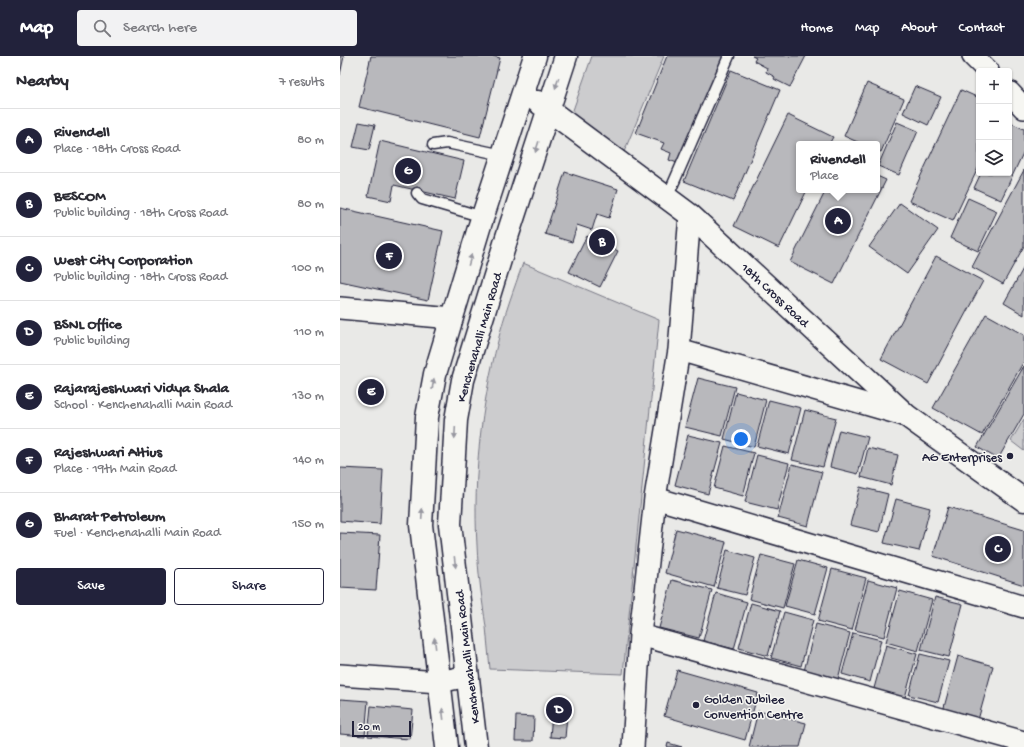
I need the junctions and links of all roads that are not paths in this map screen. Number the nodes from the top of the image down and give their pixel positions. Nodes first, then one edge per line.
1 (535, 56) edge
2 (566, 56) edge
3 (729, 56) edge
4 (973, 56) edge
5 (985, 68) edge
6 (524, 92) junction
7 (1012, 95) edge
8 (1024, 108) edge
9 (549, 110) junction
10 (433, 145) dead end
11 (503, 155) junction
12 (417, 193) dead end
13 (667, 198) junction
14 (690, 215) junction
15 (483, 217) junction
16 (340, 308) edge
17 (452, 318) junction
18 (679, 350) junction
19 (907, 416) junction
20 (655, 498) junction
21 (1024, 500) edge
22 (1024, 607) edge
23 (640, 635) junction
24 (340, 675) edge
25 (468, 676) junction
26 (439, 682) junction
27 (1024, 742) edge
28 (447, 747) edge
29 (476, 747) edge
30 (633, 747) edge

1 - 6 main road
2 -> 9 main road, Kenchenahalli Main Road
3 - 13 lane
4 - 5 street
6 - 9 main road, 18th Cross Road
6 - 11 main road
7 - 8 street
9 - 13 main road, 18th Cross Road
9 -> 25 main road, Kenchenahalli Main Road
10 - 11 lane
11 - 15 main road
12 - 15 lane
13 - 14 main road, 18th Cross Road
14 - 18 street
14 - 19 main road, 18th Cross Road
17 -> 15 main road
16 - 17 street
26 -> 17 main road
18 - 19 street
18 - 20 street
19 - 21 main road, 18th Cross Road
20 - 22 street
20 - 23 street
23 - 27 street
23 - 30 street
24 - 26 street
25 - 26 street
25 - 29 main road, Kenchenahalli Main Road
28 -> 26 main road

